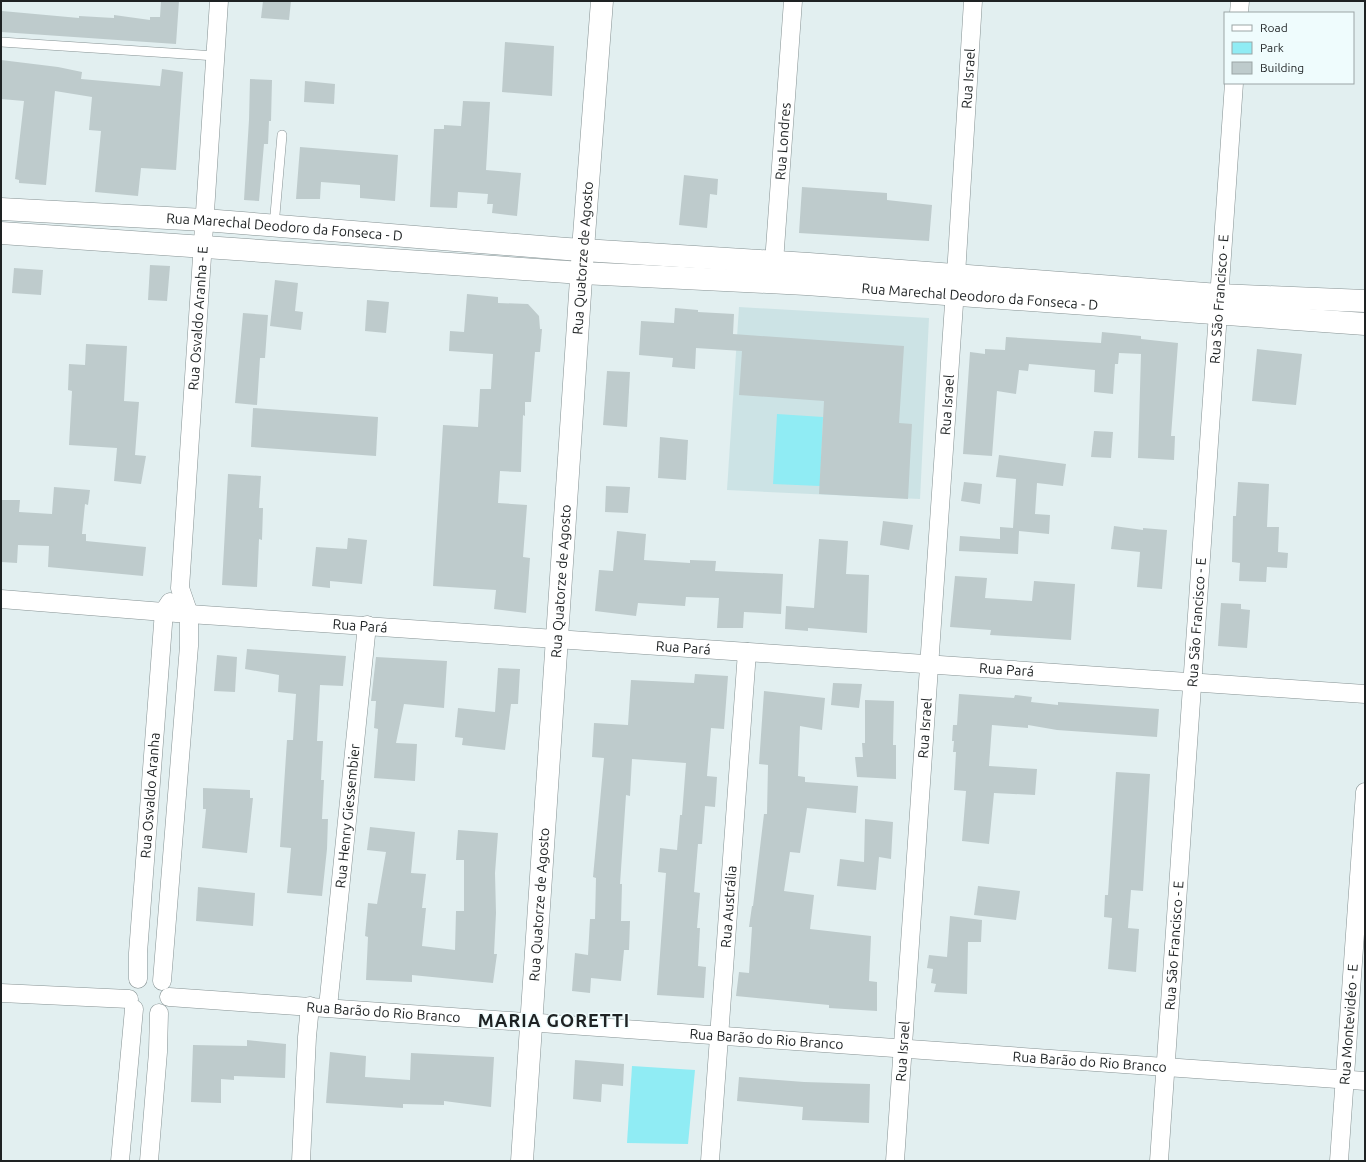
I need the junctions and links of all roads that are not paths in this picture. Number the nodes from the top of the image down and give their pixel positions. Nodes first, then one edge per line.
1 (219, 1) edge
2 (602, 1) edge
3 (793, 1) edge
4 (973, 1) edge
5 (1240, 1) edge
6 (1239, 12) edge
7 (1, 42) edge
8 (216, 56) junction
9 (1234, 84) edge
10 (282, 135) dead end
11 (1, 209) edge
12 (23, 211) junction
13 (204, 220) junction
14 (274, 226) junction
15 (12, 234) edge
16 (202, 247) junction
17 (400, 249) junction
18 (582, 250) junction
19 (687, 257) junction
20 (773, 272) junction
21 (588, 273) junction
22 (686, 279) junction
23 (955, 285) junction
24 (1365, 301) edge
25 (1219, 304) junction
26 (1365, 324) edge
27 (180, 588) junction
28 (1, 599) edge
29 (164, 611) junction
30 (189, 614) junction
31 (367, 625) junction
32 (558, 639) junction
33 (747, 652) junction
34 (928, 664) junction
35 (1192, 682) junction
36 (1365, 694) edge
37 (158, 704) junction
38 (184, 706) junction
39 (1365, 792) edge
40 (150, 794) junction
41 (176, 797) junction
42 (143, 894) junction
43 (170, 897) junction
44 (138, 979) junction
45 (166, 989) junction
46 (1, 993) edge
47 (131, 1004) junction
48 (310, 1006) junction
49 (328, 1007) junction
50 (159, 1013) junction
51 (533, 1022) junction
52 (719, 1035) junction
53 (904, 1048) junction
54 (1166, 1066) junction
55 (1345, 1079) junction
56 (1365, 1081) edge
57 (120, 1161) edge
58 (148, 1161) edge
59 (301, 1161) edge
60 (522, 1161) edge
61 (710, 1161) edge
62 (895, 1161) edge
63 (1159, 1161) edge
64 (1339, 1161) edge

1 - 8 street, Rua Osvaldo Aranha - E
2 - 18 street, Rua Quatorze de Agosto
3 - 20 street, Rua Londres
4 - 23 street, Rua Israel
5 - 6 street
7 - 8 lane
8 - 13 street, Rua Osvaldo Aranha - E
9 - 25 street, Rua São Francisco - E
10 - 14 lane
11 - 12 street, Rua Marechal Deodoro da Fonseca - D
12 - 13 street, Rua Marechal Deodoro da Fonseca - D
12 - 15 street
13 - 14 street, Rua Marechal Deodoro da Fonseca - D
13 - 16 street, Rua Osvaldo Aranha - E
14 - 17 street, Rua Marechal Deodoro da Fonseca - D
15 - 16 street, Rua Marechal Deodoro da Fonseca - D
16 - 17 street, Rua Marechal Deodoro da Fonseca - D
16 - 27 street, Rua Osvaldo Aranha - E
17 - 18 street, Rua Marechal Deodoro da Fonseca - D
17 - 21 street, Rua Marechal Deodoro da Fonseca - D
18 - 19 street, Rua Marechal Deodoro da Fonseca - D
18 - 21 street, Rua Quatorze de Agosto
19 - 20 street, Rua Marechal Deodoro da Fonseca - D
19 - 22 street
20 - 22 street, Rua Marechal Deodoro da Fonseca - D
20 - 23 street, Rua Marechal Deodoro da Fonseca - D
21 - 22 street, Rua Marechal Deodoro da Fonseca - D
21 - 32 street, Rua Quatorze de Agosto
23 - 25 street, Rua Marechal Deodoro da Fonseca - D
23 - 34 street, Rua Israel
24 - 25 street, Rua Marechal Deodoro da Fonseca - D
25 - 26 street, Rua Marechal Deodoro da Fonseca - D
25 - 35 street, Rua São Francisco - E
27 - 29 street
27 - 30 street, Rua Osvaldo Aranha - E
28 - 29 street, Rua Pará
29 - 30 street, Rua Pará
29 - 37 street, Rua Osvaldo Aranha
30 - 31 street, Rua Pará
30 - 38 street, Rua Osvaldo Aranha
31 - 32 street, Rua Pará
31 - 49 street, Rua Henry Giessembier
32 - 33 street, Rua Pará
32 - 51 street, Rua Quatorze de Agosto
33 - 34 street, Rua Pará
33 - 52 street, Rua Austrália
34 - 35 street, Rua Pará
34 - 53 street, Rua Israel
35 - 36 street, Rua Pará
35 - 54 street, Rua São Francisco - E
37 - 38 street
37 - 40 street, Rua Osvaldo Aranha
38 - 41 street, Rua Osvaldo Aranha
39 - 55 street, Rua Montevidéo - E
40 - 41 street
40 - 42 street, Rua Osvaldo Aranha
41 - 43 street, Rua Osvaldo Aranha
42 - 43 street
42 - 44 street, Rua Osvaldo Aranha
43 - 45 street, Rua Osvaldo Aranha
44 - 45 street
44 - 47 street
45 - 48 street, Rua Barão do Rio Branco
45 - 50 street
46 - 47 street
47 - 50 street
47 - 57 street
48 - 49 street, Rua Barão do Rio Branco
48 - 59 street
49 - 51 street, Rua Barão do Rio Branco
50 - 58 street
51 - 52 street, Rua Barão do Rio Branco
51 - 60 street, Rua Quatorze de Agosto
52 - 53 street, Rua Barão do Rio Branco
52 - 61 street, Rua Austrália
53 - 54 street, Rua Barão do Rio Branco
53 - 62 street, Rua Israel
54 - 55 street, Rua Barão do Rio Branco
54 - 63 street, Rua São Francisco - E
55 - 56 street, Rua Barão do Rio Branco
55 - 64 street, Rua Montevidéo - E

